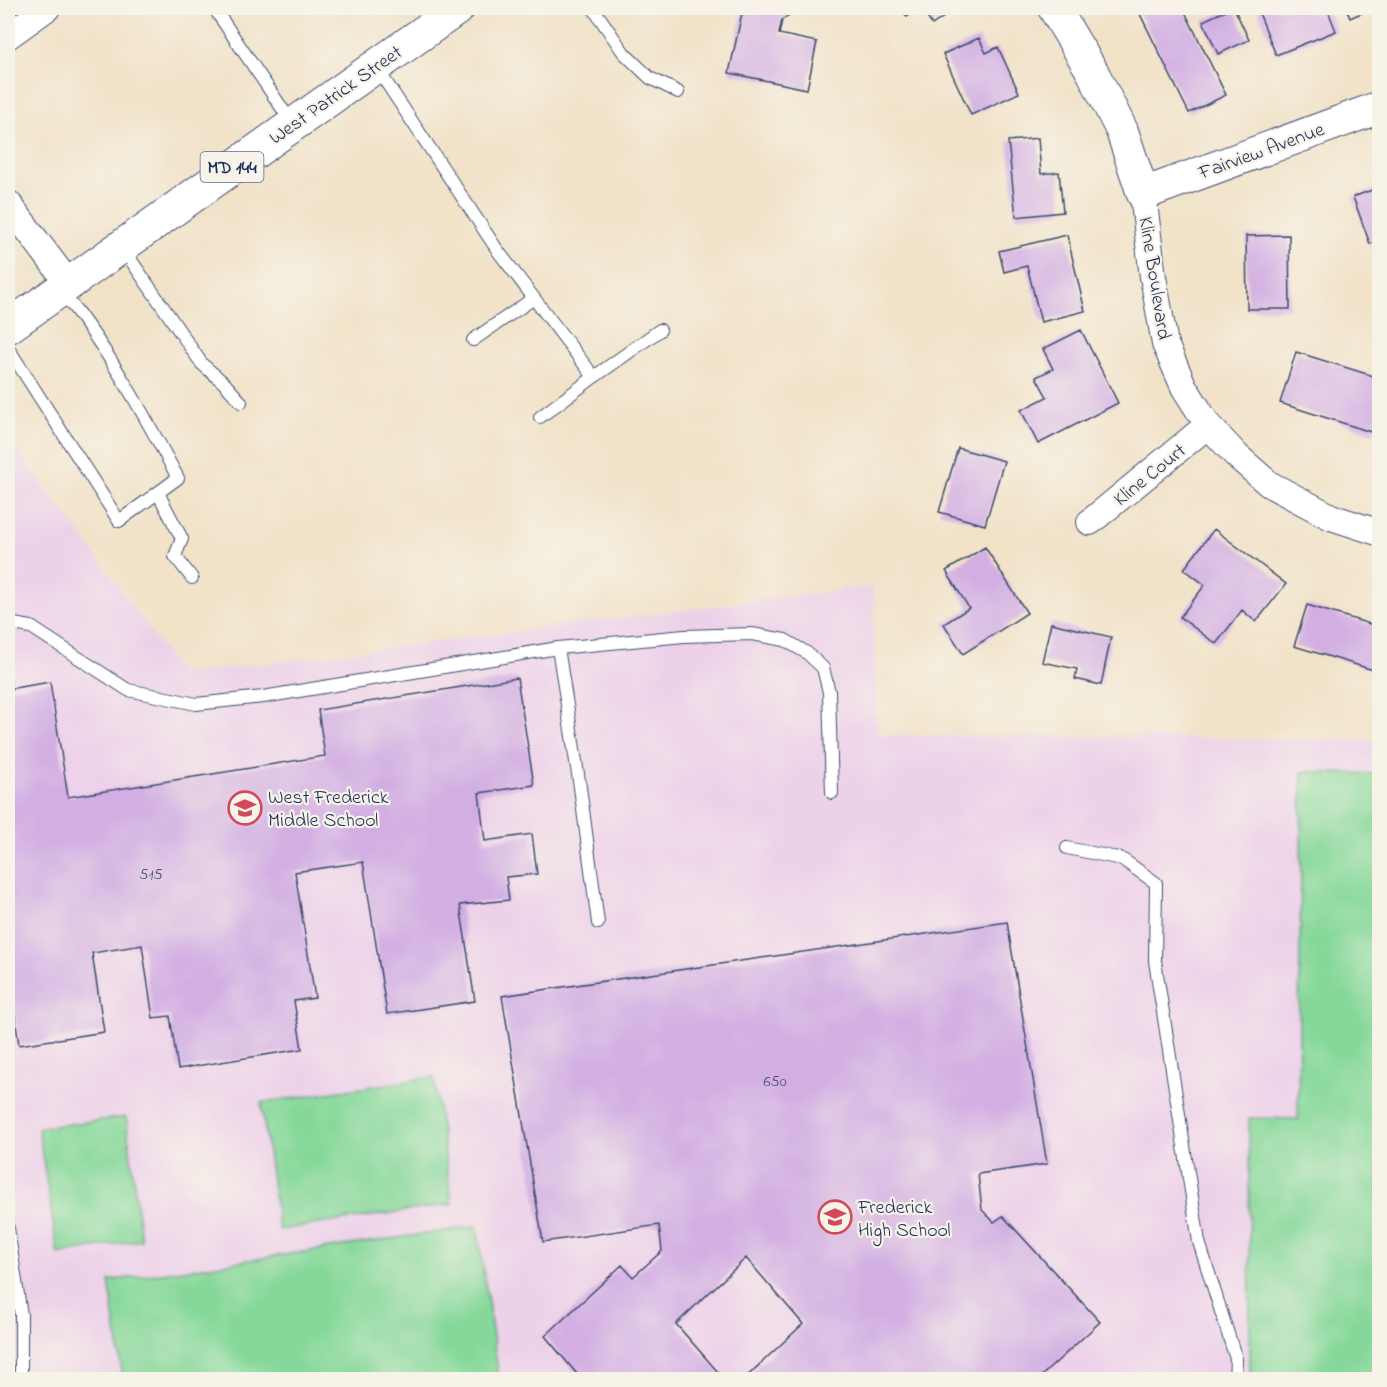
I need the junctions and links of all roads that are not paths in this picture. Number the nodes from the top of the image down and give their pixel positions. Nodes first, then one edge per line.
1 (47, 8) edge
2 (214, 8) edge
3 (458, 8) edge
4 (593, 8) edge
5 (1054, 8) edge
6 (8, 36) edge
7 (375, 66) junction
8 (678, 92) dead end
9 (1380, 107) edge
10 (293, 124) junction
11 (1143, 194) junction
12 (8, 203) edge
13 (121, 246) junction
14 (64, 286) junction
15 (534, 297) junction
16 (8, 327) edge
17 (660, 330) dead end
18 (473, 340) dead end
19 (8, 348) edge
20 (594, 377) junction
21 (241, 402) dead end
22 (540, 417) dead end
23 (1208, 425) junction
24 (158, 493) junction
25 (1090, 522) dead end
26 (1380, 533) edge
27 (192, 578) dead end
28 (8, 623) edge
29 (558, 648) junction
30 (832, 793) dead end
31 (1067, 849) dead end
32 (598, 923) dead end
33 (8, 1228) edge
34 (21, 1380) edge
35 (1235, 1380) edge

1 - 6 street
2 - 10 lane
3 - 7 main road, West Patrick Street / MD 144
4 - 8 lane
5 - 11 street, Kline Boulevard
7 - 10 main road, West Patrick Street / MD 144
7 - 15 lane
9 - 11 street, Fairview Avenue
10 - 13 main road, West Patrick Street / MD 144
11 - 23 street, Kline Boulevard
12 - 14 street
13 - 14 main road, West Patrick Street / MD 144
13 - 21 lane
14 - 16 main road, West Patrick Street / MD 144
14 - 24 lane
15 - 18 lane
15 - 20 lane
17 - 20 lane
19 - 24 lane
20 - 22 lane
23 - 25 street, Kline Court
23 - 26 street, Kline Boulevard
24 - 27 lane
28 - 29 lane
29 - 30 lane
29 - 32 lane
31 - 35 lane
33 - 34 lane

